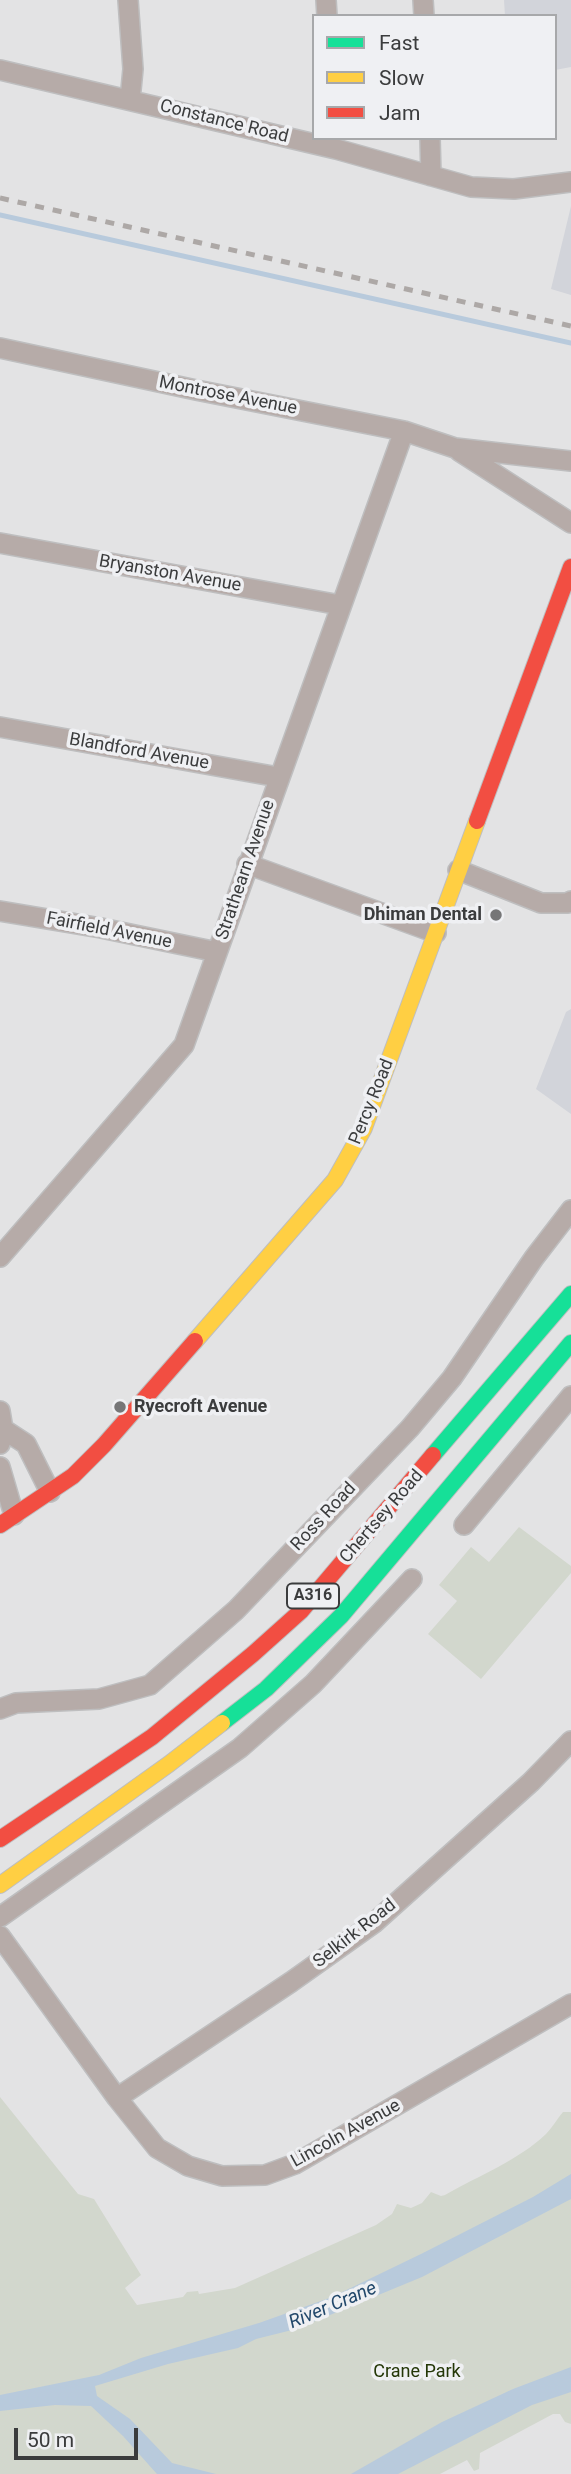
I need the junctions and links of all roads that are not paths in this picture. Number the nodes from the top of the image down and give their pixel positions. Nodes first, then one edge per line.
1 (128, 0) edge
2 (0, 71) edge
3 (130, 100) junction
4 (312, 139) edge
5 (317, 140) edge
6 (430, 140) edge
7 (336, 144) edge
8 (431, 176) junction
9 (571, 182) edge
10 (0, 348) edge
11 (404, 431) junction
12 (455, 448) junction
13 (571, 461) edge
14 (571, 523) edge
15 (0, 543) edge
16 (571, 567) edge
17 (340, 605) junction
18 (0, 726) edge
19 (278, 777) junction
20 (247, 864) junction
21 (458, 870) junction
22 (571, 901) edge
23 (0, 911) edge
24 (436, 933) junction
25 (217, 952) junction
26 (571, 1210) edge
27 (0, 1257) edge
28 (571, 1294) edge
29 (571, 1343) edge
30 (571, 1396) edge
31 (1, 1428) edge
32 (0, 1467) edge
33 (50, 1492) junction
34 (7, 1520) edge
35 (464, 1525) dead end
36 (412, 1579) dead end
37 (0, 1709) edge
38 (571, 1741) edge
39 (0, 1839) edge
40 (0, 1885) edge
41 (0, 1917) edge
42 (0, 1936) edge
43 (571, 2004) edge
44 (117, 2098) junction

1 - 3 street
2 - 3 street, Constance Road
3 - 4 street, Constance Road
5 - 7 street, Constance Road
6 - 8 street
7 - 8 street, Constance Road
8 - 9 street, Constance Road
10 - 11 street, Montrose Avenue
11 - 12 street, Montrose Avenue
11 - 17 street, Strathearn Avenue
12 - 13 street, Montrose Avenue
12 - 14 street, Montrose Avenue
15 - 17 street, Bryanston Avenue
16 - 21 main road, Percy Road
17 - 19 street, Strathearn Avenue
18 - 19 street, Blandford Avenue
19 - 20 street, Strathearn Avenue
20 - 24 street
20 - 25 street, Strathearn Avenue
21 - 22 street
21 - 24 main road, Percy Road
23 - 25 street, Fairfield Avenue
24 - 33 main road, Percy Road
25 - 27 street, Strathearn Avenue
26 - 37 street, Ross Road
28 - 39 main road, Chertsey Road / A316
29 - 40 main road, Chertsey Road / A316
30 - 35 street
31 - 33 street
32 - 34 street
33 - 34 main road, Percy Road
36 - 41 street
38 - 44 street, Selkirk Road
42 - 44 street, Lincoln Avenue
43 - 44 street, Lincoln Avenue

